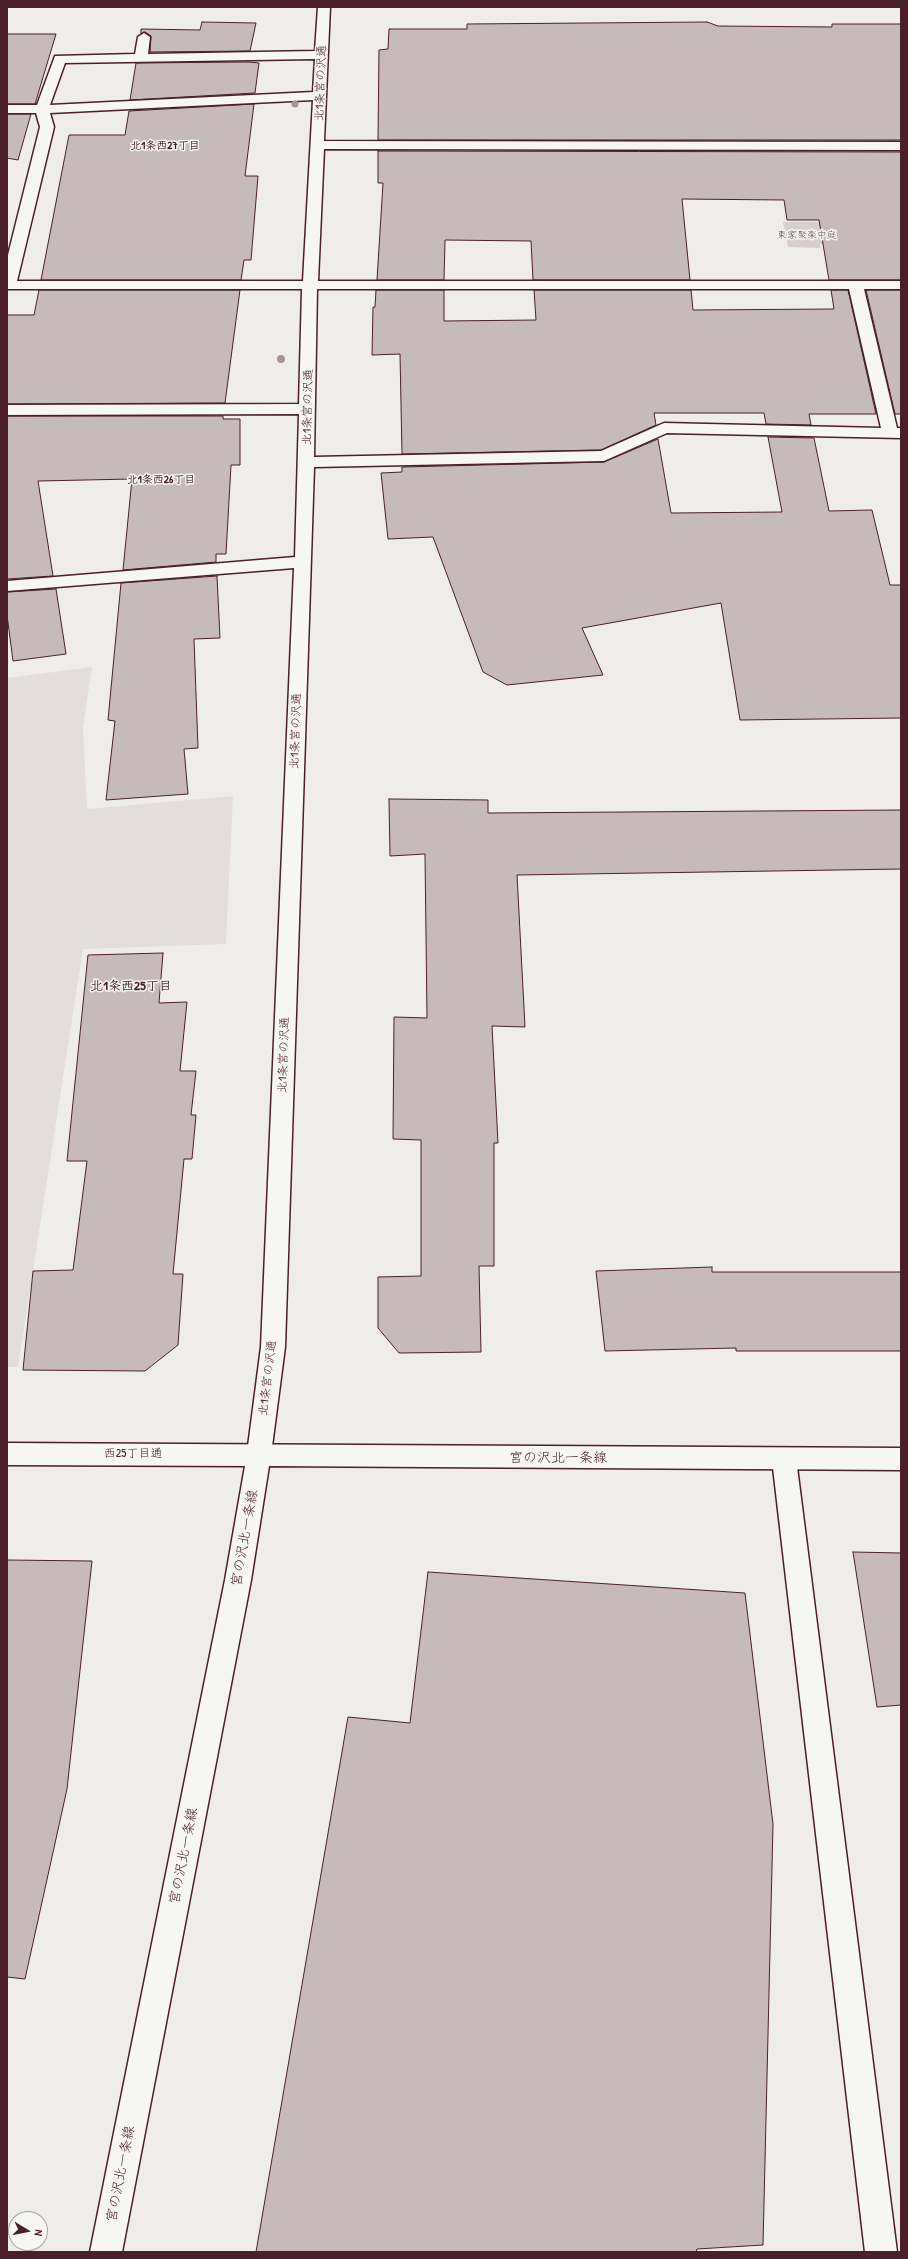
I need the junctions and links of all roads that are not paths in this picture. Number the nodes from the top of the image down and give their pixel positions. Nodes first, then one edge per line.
1 (324, 7) edge
2 (144, 37) dead end
3 (322, 55) junction
4 (141, 58) junction
5 (320, 96) junction
6 (7, 109) edge
7 (42, 109) junction
8 (318, 145) junction
9 (901, 146) edge
10 (7, 285) edge
11 (310, 285) junction
12 (855, 285) junction
13 (901, 285) edge
14 (308, 409) junction
15 (7, 410) edge
16 (896, 432) edge
17 (306, 462) junction
18 (303, 562) junction
19 (7, 586) edge
20 (7, 1454) edge
21 (259, 1454) junction
22 (784, 1459) junction
23 (901, 1459) edge
24 (106, 2252) edge
25 (881, 2252) edge

1 - 3 street, 北1条宮の沢通
2 - 4 street
3 - 4 street
3 - 5 street, 北1条宮の沢通
4 - 7 street
5 - 7 street
5 - 8 street, 北1条宮の沢通
6 - 7 street
7 - 10 street
8 - 9 street
8 - 11 street, 北1条宮の沢通
10 - 11 street
11 - 12 street
11 - 14 street, 北1条宮の沢通
12 - 13 street
12 - 16 street
14 - 15 street
14 - 17 street, 北1条宮の沢通
16 - 17 street
17 - 18 street, 北1条宮の沢通
18 - 19 street
18 - 21 street, 北1条宮の沢通
20 - 21 street, 西25丁目通
21 - 22 street, 宮の沢北一条線
21 - 24 street, 宮の沢北一条線
22 - 23 street, 宮の沢北一条線
22 - 25 street

